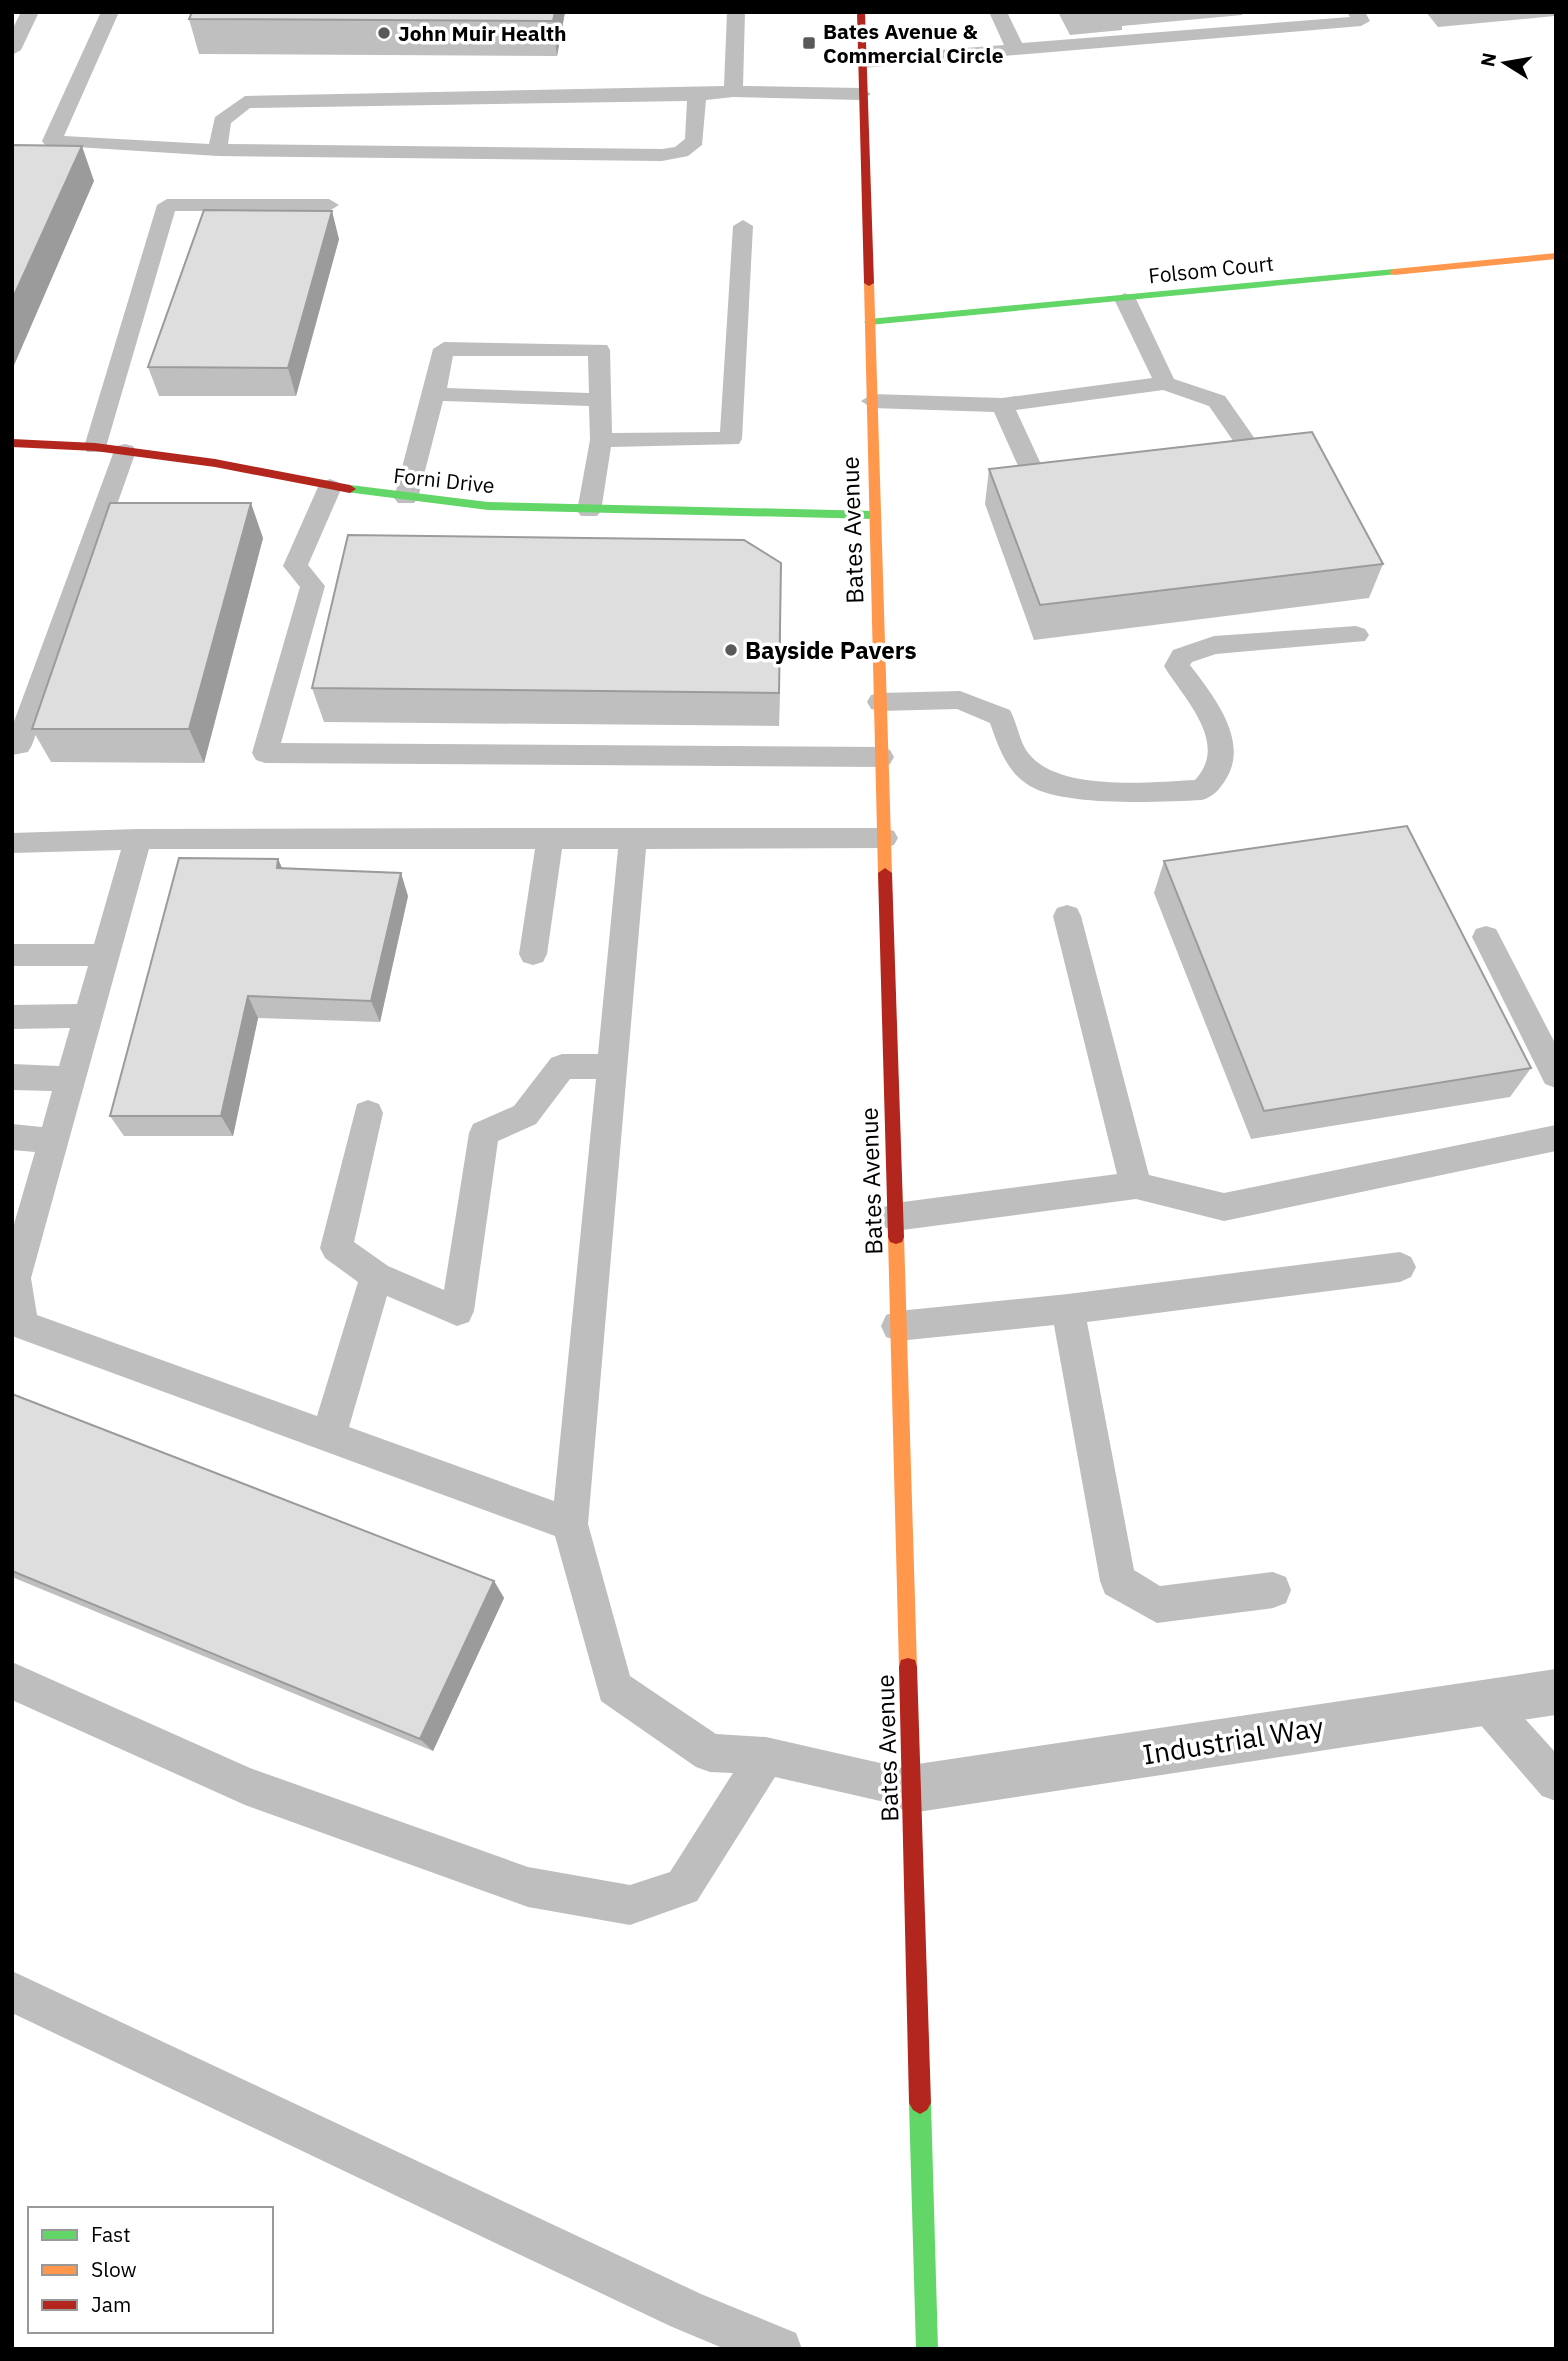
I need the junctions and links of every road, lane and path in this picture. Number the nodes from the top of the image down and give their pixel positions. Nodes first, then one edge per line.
1 (30, 12) edge
2 (110, 12) edge
3 (736, 12) edge
4 (861, 12) edge
5 (998, 12) edge
6 (1356, 12) edge
7 (12, 50) edge
8 (1016, 50) junction
9 (862, 62) junction
10 (733, 91) junction
11 (862, 94) junction
12 (697, 95) junction
13 (218, 150) junction
14 (330, 205) dead end
15 (743, 226) dead end
16 (1556, 256) edge
17 (1125, 299) junction
18 (869, 321) junction
19 (1165, 383) junction
20 (434, 394) junction
21 (600, 400) junction
22 (872, 401) junction
23 (1002, 405) junction
24 (601, 440) junction
25 (12, 443) edge
26 (95, 447) junction
27 (125, 451) junction
28 (1255, 456) edge
29 (330, 487) junction
30 (1040, 488) edge
31 (406, 498) junction
32 (589, 511) junction
33 (875, 515) junction
34 (1356, 635) dead end
35 (880, 702) junction
36 (12, 745) edge
37 (881, 757) junction
38 (550, 838) junction
39 (633, 838) junction
40 (884, 838) junction
41 (138, 839) junction
42 (12, 843) edge
43 (1067, 916) dead end
44 (1486, 937) dead end
45 (533, 954) dead end
46 (12, 955) edge
47 (105, 956) junction
48 (88, 1016) junction
49 (12, 1017) edge
50 (612, 1066) junction
51 (1556, 1075) edge
52 (12, 1077) edge
53 (71, 1079) junction
54 (368, 1113) dead end
55 (12, 1138) edge
56 (1556, 1138) edge
57 (53, 1141) junction
58 (1136, 1185) junction
59 (895, 1217) junction
60 (1400, 1267) dead end
61 (376, 1276) junction
62 (14, 1277) edge
63 (1068, 1309) junction
64 (898, 1326) junction
65 (328, 1435) junction
66 (570, 1524) junction
67 (1273, 1590) dead end
68 (12, 1681) edge
69 (1556, 1692) edge
70 (1485, 1702) junction
71 (766, 1756) junction
72 (1556, 1782) edge
73 (911, 1789) junction
74 (12, 1991) edge
75 (780, 2349) edge
76 (927, 2349) edge

1 - 7 lane
2 - 13 lane
3 - 10 lane
4 - 9 street, Bates Avenue
5 - 8 lane
6 - 8 lane
8 - 9 lane
9 - 11 street, Bates Avenue
10 - 11 lane
10 - 12 lane
11 - 18 street, Bates Avenue
12 - 13 lane
12 - 13 lane
14 - 26 lane
15 - 24 lane
16 - 17 street, Folsom Court
17 - 18 street, Folsom Court
17 - 19 lane
18 - 22 street, Bates Avenue
19 - 23 lane
19 - 28 lane
20 - 21 lane
20 - 21 lane
20 - 31 lane
21 - 24 lane
22 - 23 lane
22 - 33 street, Bates Avenue
23 - 30 lane
24 - 32 lane
25 - 26 street, Forni Drive
26 - 27 street, Forni Drive
27 - 29 street, Forni Drive
27 - 36 lane
29 - 31 street, Forni Drive
29 - 37 lane
31 - 32 street, Forni Drive
32 - 33 street, Forni Drive
33 - 35 street, Bates Avenue
34 - 35 lane
35 - 37 street, Bates Avenue
37 - 40 street, Bates Avenue
38 - 39 lane
38 - 41 lane
38 - 45 lane
39 - 40 lane
39 - 50 lane
40 - 59 street, Bates Avenue
41 - 42 lane
41 - 47 lane
43 - 58 lane
44 - 51 lane
46 - 47 lane
47 - 48 lane
48 - 49 lane
48 - 53 lane
50 - 61 lane
50 - 66 lane
52 - 53 lane
53 - 57 lane
54 - 61 lane
55 - 57 lane
56 - 58 lane
57 - 62 lane
58 - 59 lane
59 - 64 street, Bates Avenue
60 - 63 lane
61 - 65 lane
62 - 65 lane
63 - 64 lane
63 - 67 lane
64 - 73 street, Bates Avenue
65 - 66 lane
66 - 71 lane
68 - 71 lane
69 - 70 street, Industrial Way
70 - 72 lane
70 - 73 street, Industrial Way
71 - 73 lane
73 - 76 street, Bates Avenue
74 - 75 lane

